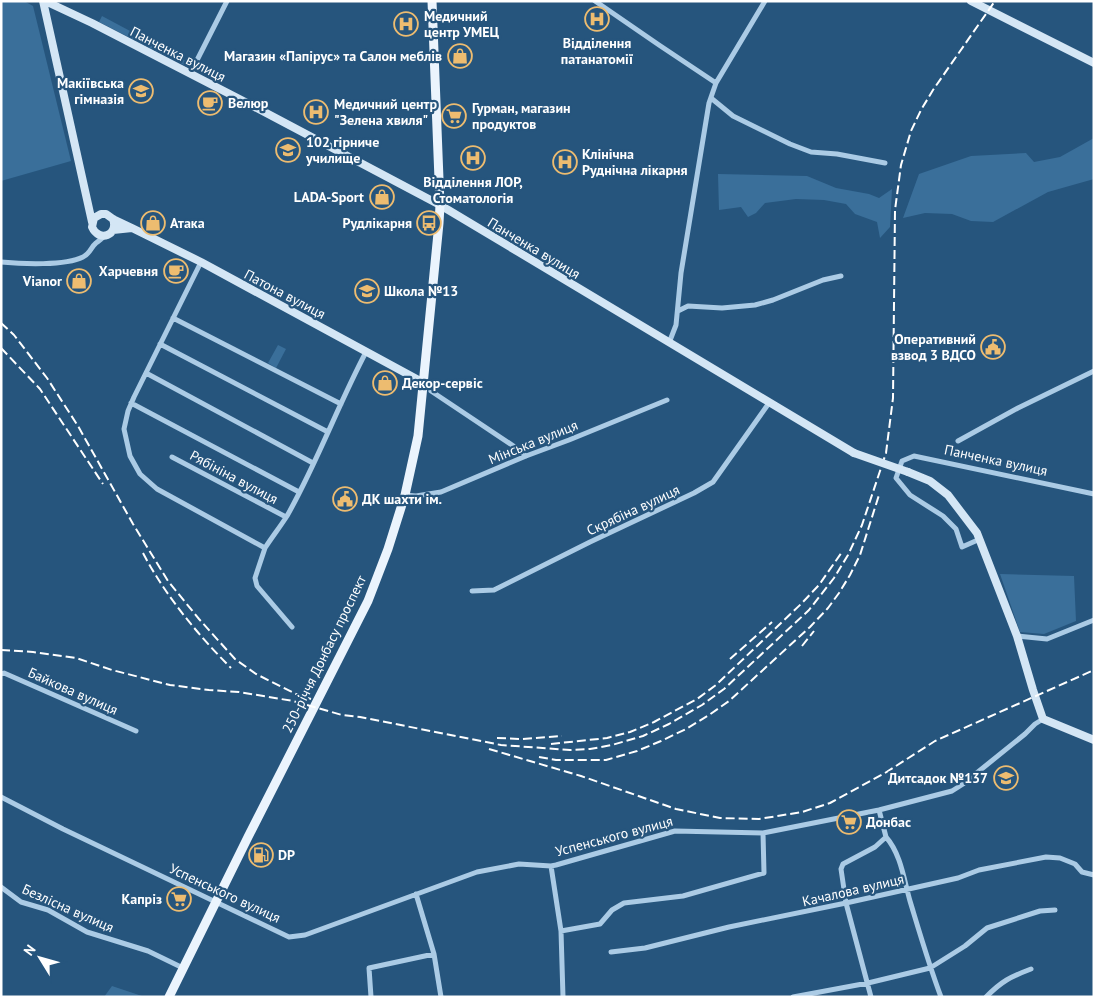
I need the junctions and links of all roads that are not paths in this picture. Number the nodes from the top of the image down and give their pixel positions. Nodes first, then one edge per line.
1 (44, 1) edge
2 (227, 1) edge
3 (432, 1) edge
4 (595, 1) edge
5 (765, 1) edge
6 (971, 1) edge
7 (1094, 63) edge
8 (190, 74) junction
9 (716, 83) junction
10 (711, 98) junction
11 (885, 163) dead end
12 (86, 194) junction
13 (440, 206) junction
14 (101, 214) junction
15 (112, 218) junction
16 (93, 226) junction
17 (132, 228) junction
18 (113, 230) junction
19 (105, 236) junction
20 (94, 244) junction
21 (1, 262) edge
22 (201, 262) junction
23 (841, 276) dead end
24 (678, 310) junction
25 (173, 318) junction
26 (669, 343) junction
27 (160, 344) junction
28 (366, 352) junction
29 (1094, 371) edge
30 (146, 373) junction
31 (424, 383) junction
32 (431, 391) dead end
33 (667, 400) dead end
34 (131, 403) junction
35 (769, 403) junction
36 (341, 404) junction
37 (328, 432) junction
38 (958, 441) dead end
39 (526, 456) junction
40 (172, 457) dead end
41 (313, 463) junction
42 (299, 492) junction
43 (1094, 494) edge
44 (405, 495) junction
45 (286, 517) junction
46 (980, 539) junction
47 (265, 548) junction
48 (472, 591) dead end
49 (1094, 620) edge
50 (292, 627) dead end
51 (1017, 636) junction
52 (1, 674) edge
53 (1043, 719) junction
54 (136, 731) dead end
55 (1094, 740) edge
56 (1, 797) edge
57 (878, 810) junction
58 (763, 832) junction
59 (886, 837) junction
60 (551, 866) junction
61 (1094, 875) edge
62 (1, 887) edge
63 (907, 889) junction
64 (416, 894) junction
65 (216, 902) junction
66 (846, 904) junction
67 (1055, 910) dead end
68 (561, 931) junction
69 (611, 952) dead end
70 (434, 954) junction
71 (183, 968) junction
72 (930, 968) junction
73 (1030, 969) dead end
74 (868, 983) junction
75 (169, 997) edge
76 (371, 997) edge
77 (441, 997) edge
78 (563, 997) edge
79 (793, 997) edge
80 (871, 997) edge
81 (941, 997) edge
82 (986, 997) edge

1 - 8 street, Панченка вулиця
1 - 12 street
2 - 8 street
3 - 13 main road, 250-річчя Донбасу проспект
4 - 9 street
5 - 9 street
6 - 7 street
8 - 13 street, Панченка вулиця
9 - 10 street
10 - 11 street
10 - 24 street
12 - 14 street
12 - 16 street
13 - 26 street, Панченка вулиця
13 - 31 main road, 250-річчя Донбасу проспект
14 - 15 street
14 - 16 street
15 - 17 street, Патона вулиця
15 - 18 street
16 - 19 street
16 - 20 street
17 - 18 street
17 - 22 street, Патона вулиця
18 - 19 street
19 - 20 street
20 - 21 street
22 - 25 street
22 - 28 street, Патона вулиця
23 - 24 street
24 - 26 street
25 - 27 street
25 - 36 street
26 - 35 street, Панченка вулиця
27 - 30 street
27 - 37 street
28 - 31 street, Патона вулиця
28 - 36 street
29 - 38 street
30 - 34 street
30 - 41 street
31 - 44 main road, 250-річчя Донбасу проспект
32 - 39 street
33 - 39 street, Мінська вулиця
34 - 42 street
34 - 47 street
35 - 46 street, Панченка вулиця, bridge
35 - 48 street, Скрябіна вулиця
36 - 37 street
37 - 41 street
39 - 44 street, Мінська вулиця
40 - 45 street, Рябініна вулиця
41 - 42 street
42 - 45 street
43 - 46 street, Панченка вулиця
44 - 65 main road, 250-річчя Донбасу проспект
45 - 47 street
46 - 51 street
47 - 50 street
49 - 51 street
51 - 53 street
52 - 54 street, Байкова вулиця
53 - 55 street
53 - 57 street, Успенського вулиця
56 - 65 street, Успенського вулиця
57 - 58 street, Успенського вулиця
57 - 59 street
58 - 60 street, Успенського вулиця
58 - 68 street
59 - 63 street
59 - 66 street
60 - 64 street, Успенського вулиця
60 - 68 street
61 - 63 street, Качалова вулиця
62 - 71 street, Безлісна вулиця
63 - 66 street, Качалова вулиця
63 - 72 street
64 - 65 street, Успенського вулиця
64 - 70 street
65 - 71 main road, 250-річчя Донбасу проспект
66 - 69 street, Качалова вулиця
66 - 74 street
67 - 72 street
68 - 78 street
70 - 76 street
70 - 77 street
71 - 75 main road, 250-річчя Донбасу проспект
72 - 74 street
72 - 81 street
73 - 82 street
74 - 79 street
74 - 80 street

